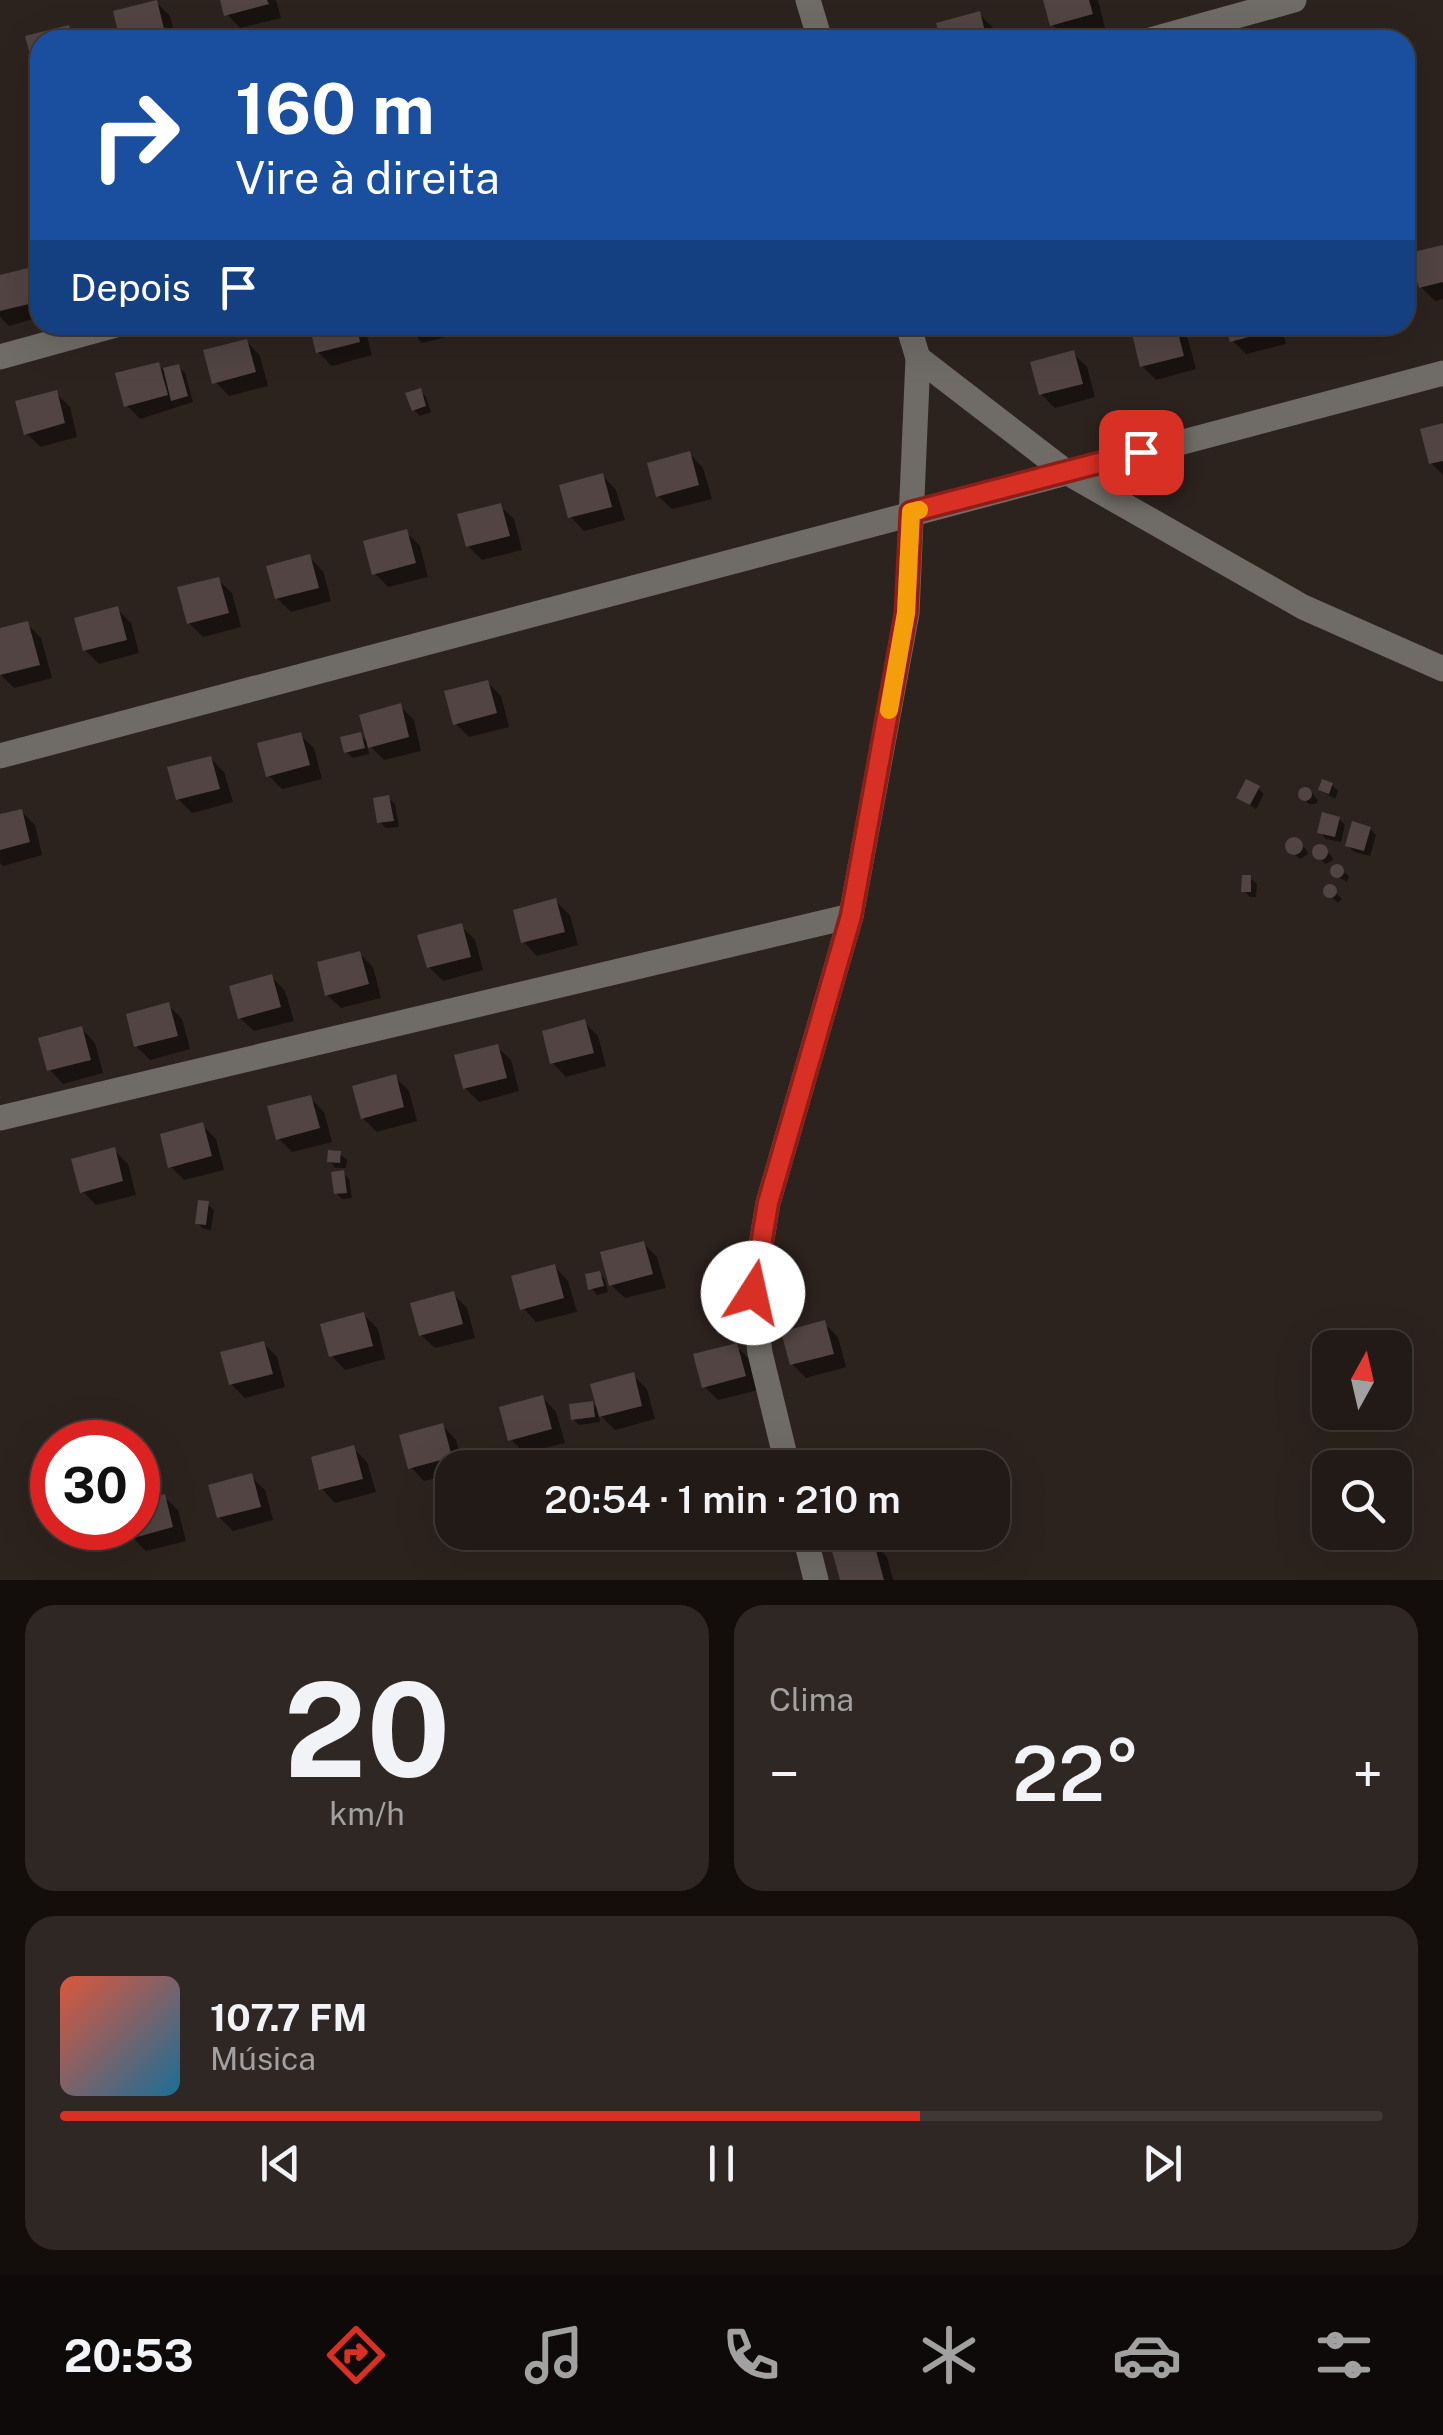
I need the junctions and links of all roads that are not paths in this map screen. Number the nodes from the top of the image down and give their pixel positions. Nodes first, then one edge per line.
1 (808, 0) edge
2 (1294, 0) edge
3 (817, 30) edge
4 (1186, 30) edge
5 (80, 335) edge
6 (911, 335) edge
7 (0, 357) edge
8 (918, 358) junction
9 (1443, 373) edge
10 (1066, 472) junction
11 (911, 512) junction
12 (1443, 668) edge
13 (0, 756) edge
14 (851, 916) junction
15 (0, 1118) edge
16 (784, 1450) edge
17 (808, 1550) edge
18 (816, 1580) edge

1 - 3 street
2 - 4 street
5 - 7 street
6 - 8 street
8 - 10 street
8 - 11 street
9 - 10 street
10 - 11 street
10 - 12 street
11 - 13 street
11 - 14 street
14 - 15 street
14 - 16 street
17 - 18 street

